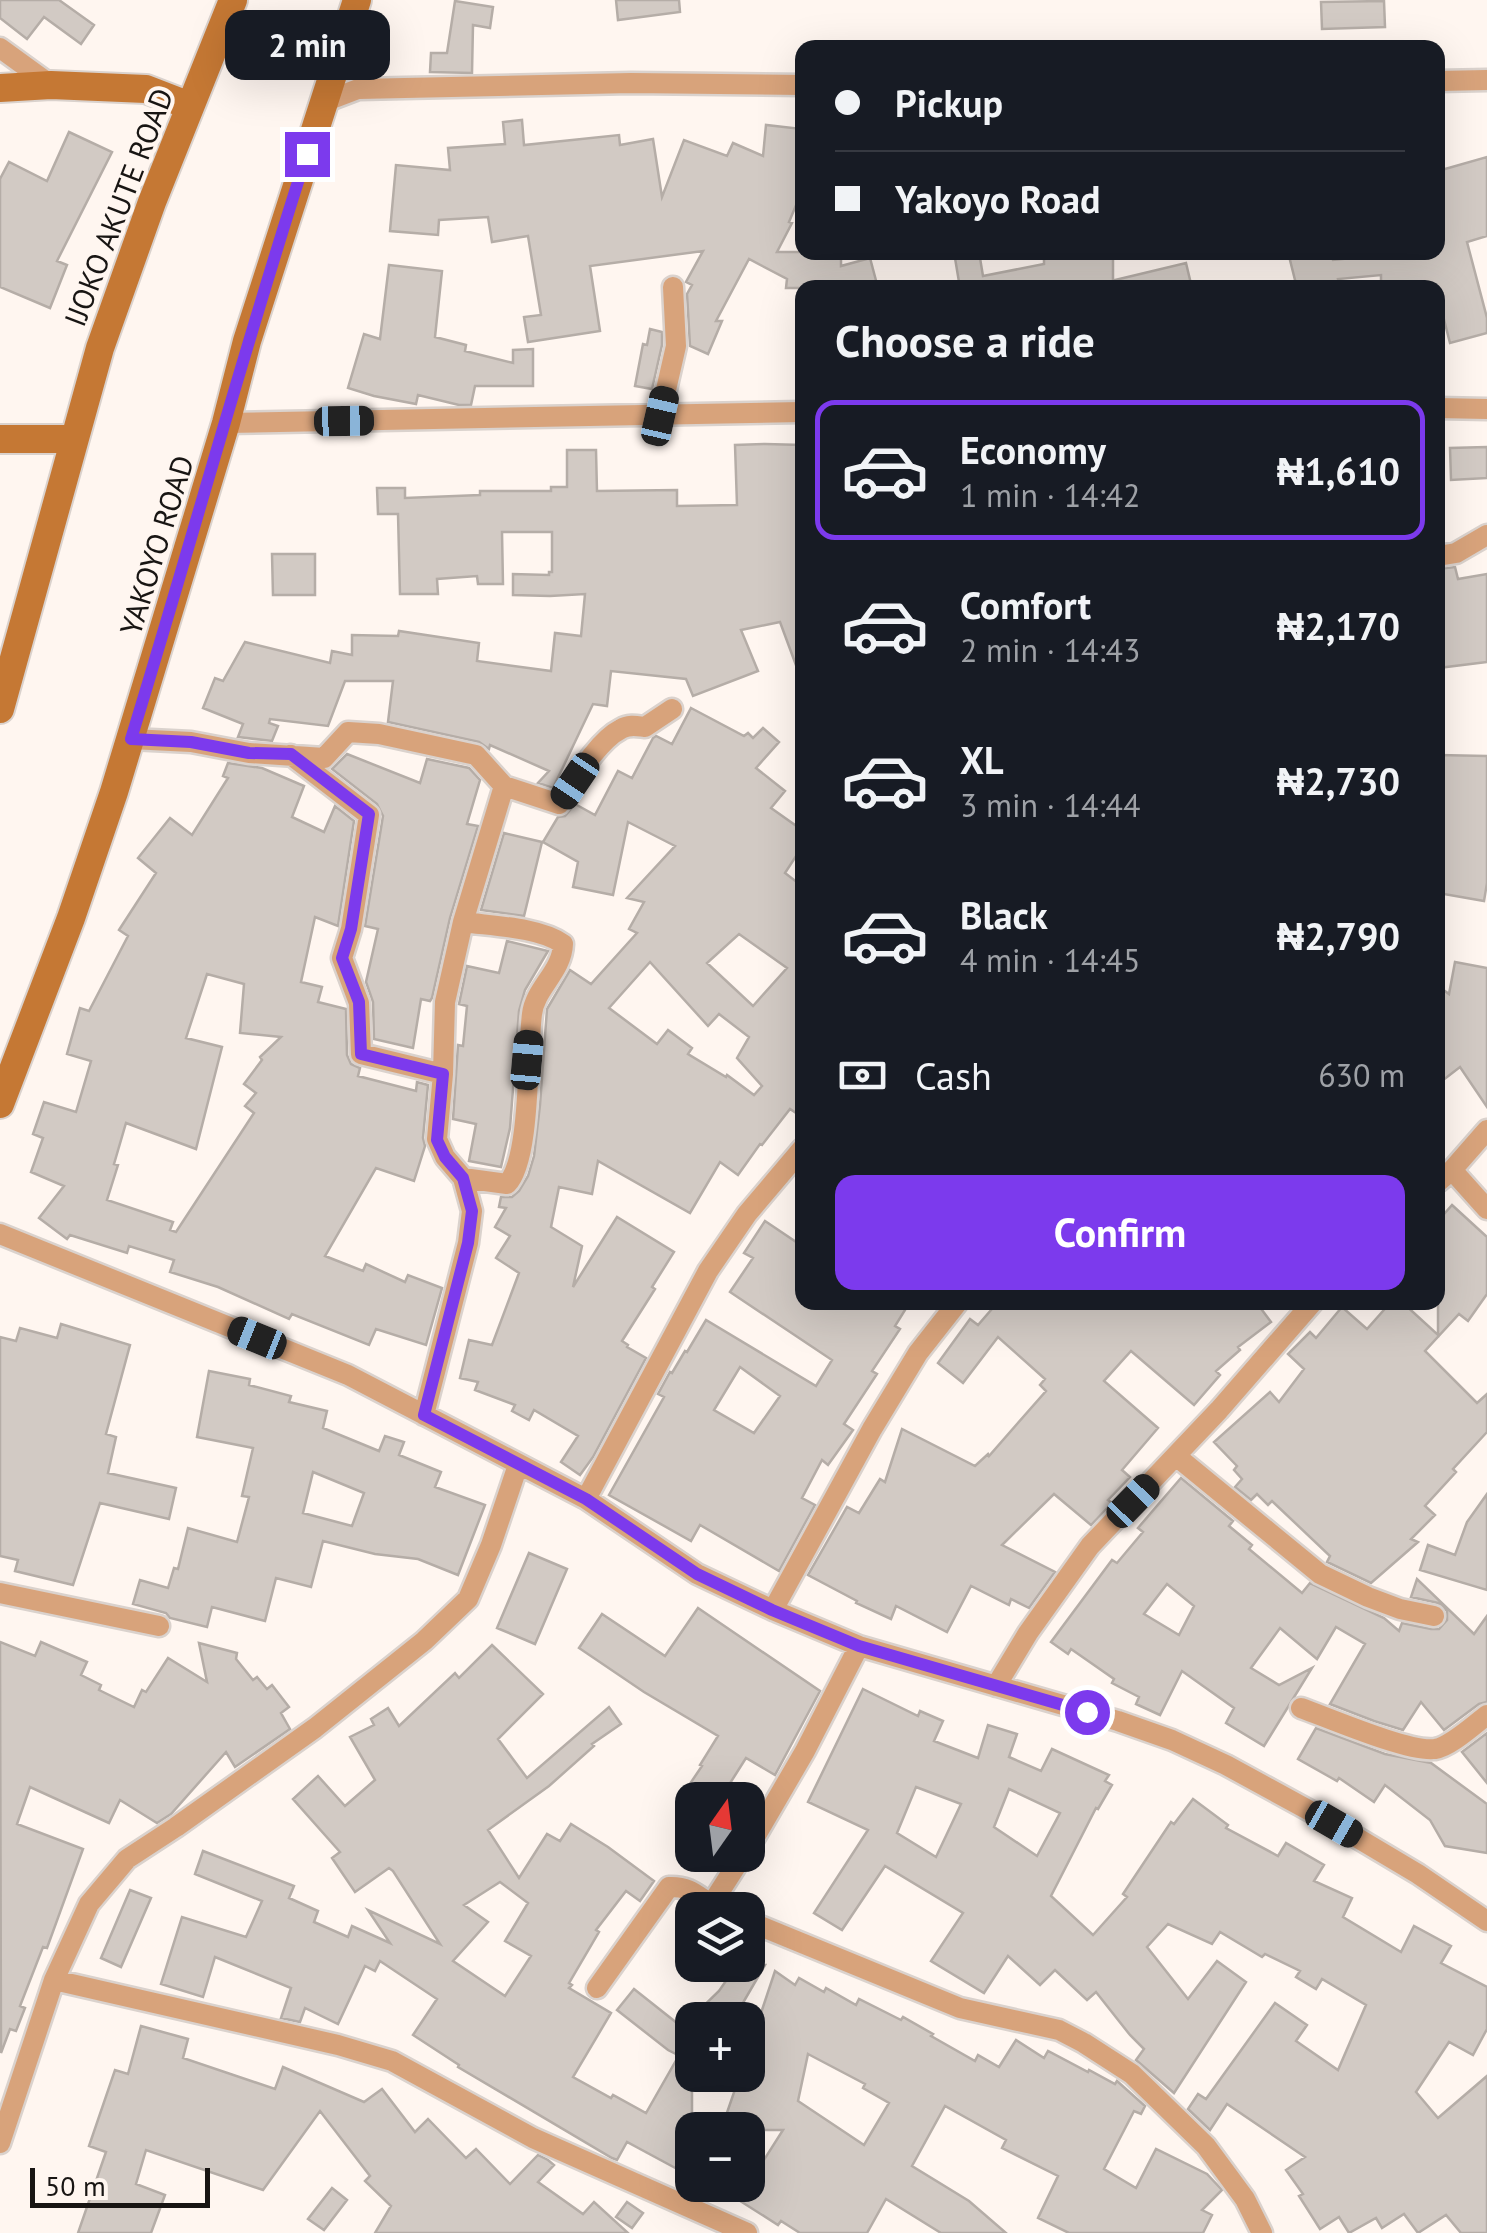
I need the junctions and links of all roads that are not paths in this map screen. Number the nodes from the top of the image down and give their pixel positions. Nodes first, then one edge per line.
1 (233, 0) edge
2 (357, 0) edge
3 (0, 48) edge
4 (1487, 80) edge
5 (1445, 81) edge
6 (51, 85) junction
7 (795, 85) edge
8 (0, 88) edge
9 (324, 102) junction
10 (190, 106) junction
11 (673, 287) dead end
12 (1445, 408) edge
13 (1487, 409) edge
14 (795, 412) edge
15 (660, 416) junction
16 (226, 423) junction
17 (0, 439) edge
18 (73, 439) junction
19 (1487, 534) edge
20 (1445, 555) edge
21 (672, 708) dead end
22 (0, 709) edge
23 (131, 739) junction
24 (291, 754) junction
25 (504, 786) junction
26 (462, 922) junction
27 (443, 1074) junction
28 (0, 1104) edge
29 (1487, 1130) edge
30 (795, 1157) edge
31 (1445, 1176) edge
32 (463, 1178) junction
33 (1487, 1209) edge
34 (0, 1234) edge
35 (952, 1310) edge
36 (1306, 1310) edge
37 (424, 1415) junction
38 (1176, 1456) junction
39 (518, 1465) junction
40 (586, 1499) junction
41 (0, 1592) edge
42 (772, 1610) junction
43 (1434, 1616) dead end
44 (160, 1626) dead end
45 (859, 1646) junction
46 (996, 1686) junction
47 (1301, 1708) dead end
48 (1487, 1715) edge
49 (765, 1819) edge
50 (693, 1892) edge
51 (1487, 1921) edge
52 (765, 1927) edge
53 (54, 1980) junction
54 (596, 1988) dead end
55 (0, 2143) edge
56 (716, 2227) edge
57 (747, 2233) edge
58 (1262, 2233) edge

1 - 10 main road, IJOKO AKUTE ROAD
2 - 9 main road, YAKOYO ROAD
3 - 6 street
4 - 5 street
6 - 8 main road
6 - 10 main road
7 - 9 street
9 - 16 main road, YAKOYO ROAD
10 - 18 main road, IJOKO AKUTE ROAD
11 - 15 street
12 - 13 street
14 - 15 street
15 - 16 street
16 - 23 main road, YAKOYO ROAD
17 - 18 main road
18 - 22 main road
19 - 20 street
21 - 25 street
23 - 24 street
23 - 28 main road, YAKOYO ROAD
24 - 25 street
24 - 27 street
25 - 26 street
26 - 27 street
26 - 32 street
27 - 32 street
29 - 31 street
30 - 40 street
31 - 33 street
32 - 37 street
34 - 37 street
35 - 42 street
36 - 38 street
37 - 39 street
38 - 43 street
38 - 46 street
39 - 40 street
39 - 53 street
40 - 42 street
41 - 44 street
42 - 45 street
45 - 46 street
45 - 49 street
46 - 51 street
47 - 48 street
50 - 54 street
52 - 58 street
53 - 55 street
53 - 56 street
56 - 57 street

